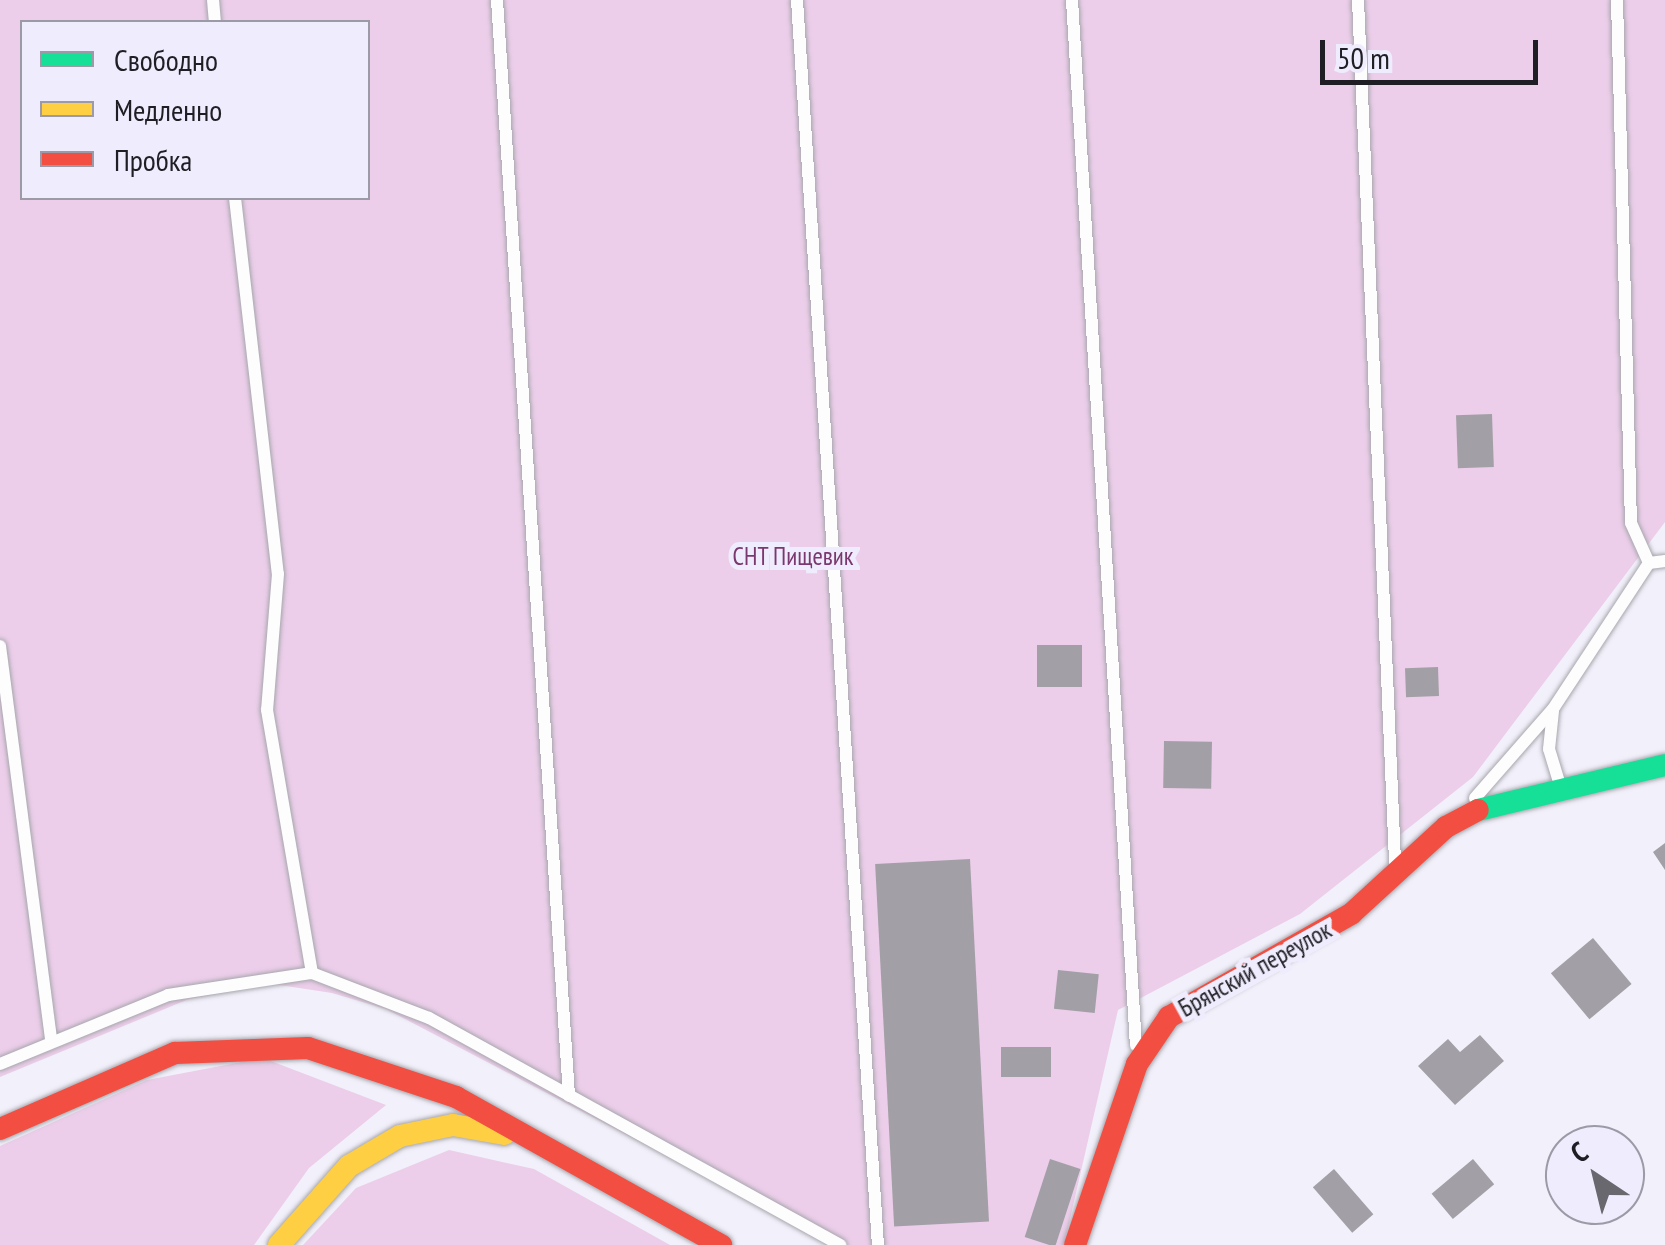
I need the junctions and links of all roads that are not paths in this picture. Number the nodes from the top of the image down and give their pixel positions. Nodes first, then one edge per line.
1 (497, 0) edge
2 (797, 0) edge
3 (1072, 0) edge
4 (1358, 0) edge
5 (1617, 0) edge
6 (236, 200) edge
7 (1665, 561) edge
8 (1649, 563) junction
9 (0, 646) edge
10 (1553, 709) junction
11 (1665, 766) edge
12 (1564, 791) junction
13 (1446, 827) junction
14 (1395, 872) junction
15 (312, 973) junction
16 (51, 1041) junction
17 (0, 1064) edge
18 (1137, 1064) junction
19 (569, 1096) junction
20 (0, 1128) edge
21 (563, 1157) junction
22 (279, 1245) edge
23 (721, 1245) edge
24 (840, 1245) edge
25 (878, 1245) edge
26 (1075, 1245) edge

1 - 19 lane
2 - 25 lane
3 - 18 lane
4 - 14 lane
5 - 8 lane
6 - 15 lane
7 - 8 lane
8 - 10 lane
9 - 16 lane
10 - 12 lane
10 - 13 lane
11 - 12 main road, Брянский переулок
12 - 13 main road, Брянский переулок
13 - 14 main road, Брянский переулок
14 - 18 main road, Брянский переулок
15 - 16 lane
15 - 19 lane
16 - 17 lane
18 - 26 main road, Брянский переулок
19 - 24 lane
20 - 21 main road
21 - 22 main road
21 - 23 main road

